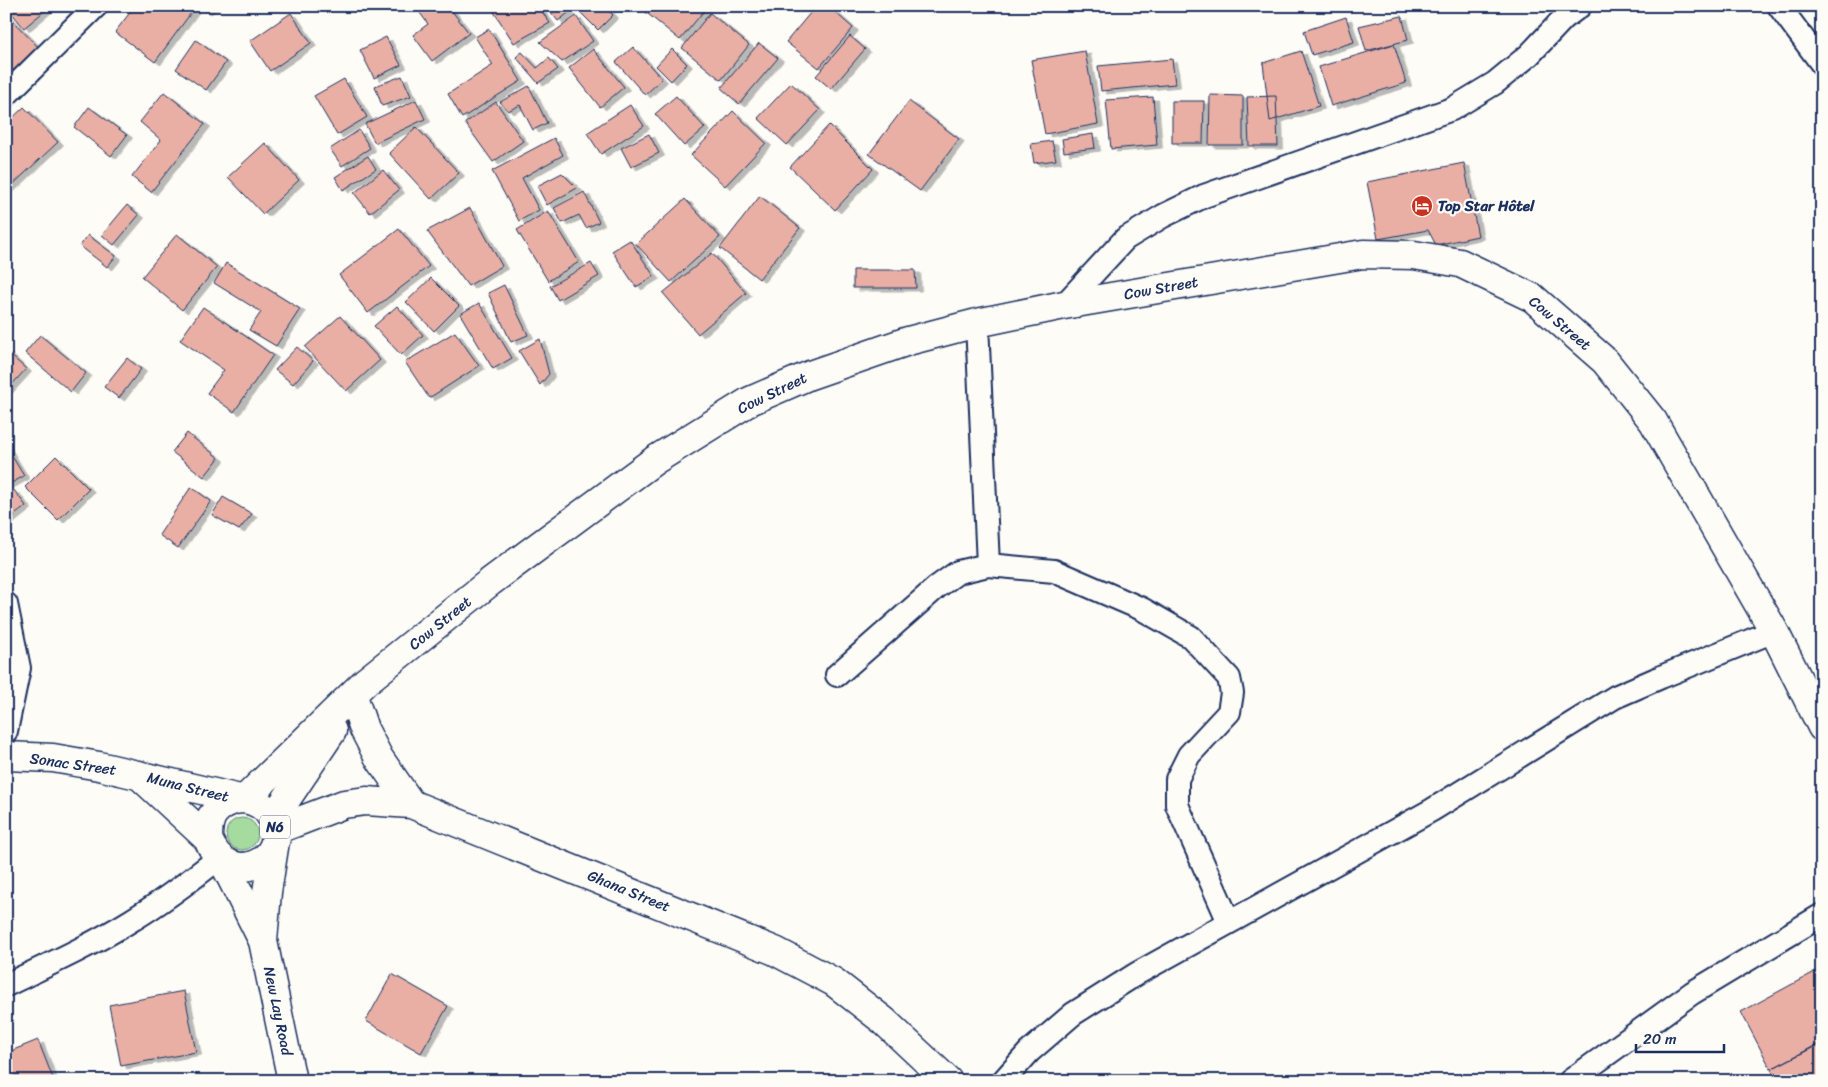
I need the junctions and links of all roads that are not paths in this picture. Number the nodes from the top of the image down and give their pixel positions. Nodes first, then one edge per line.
1 (96, 6) edge
2 (1580, 6) edge
3 (1779, 6) edge
4 (1822, 64) edge
5 (6, 95) edge
6 (1064, 304) junction
7 (977, 323) junction
8 (988, 565) junction
9 (6, 604) edge
10 (1774, 631) junction
11 (837, 675) dead end
12 (360, 690) junction
13 (1822, 727) edge
14 (6, 731) edge
15 (6, 756) edge
16 (139, 775) junction
17 (242, 799) junction
18 (411, 804) junction
19 (275, 829) junction
20 (217, 853) junction
21 (1822, 915) edge
22 (1228, 922) junction
23 (263, 941) junction
24 (6, 985) edge
25 (292, 1081) edge
26 (948, 1081) edge
27 (1003, 1081) edge
28 (1570, 1081) edge

1 - 5 street
2 - 6 street
3 - 4 street
6 - 7 main road, Cow Street
6 - 10 main road, Cow Street
7 - 8 street
7 - 12 main road, Cow Street
8 - 11 street
8 - 22 street
9 - 14 street
10 - 13 main road, Cow Street
10 - 22 street
12 - 17 main road, Cow Street
12 - 18 main road
12 - 19 main road, Cow Street
15 - 16 main road, Sonac Street / N6
16 - 17 main road, Muna Street / N6
16 - 20 main road, Muna Street / N6
17 - 19 main road, N6
17 - 20 main road, Cow Street
18 - 19 main road, Ghana Street
18 - 26 main road, Ghana Street
19 - 20 main road, N6
19 - 23 main road, N6
20 - 23 main road, N6
20 - 24 street
21 - 28 street
22 - 27 street
23 - 25 main road, New Lay Road / N6

